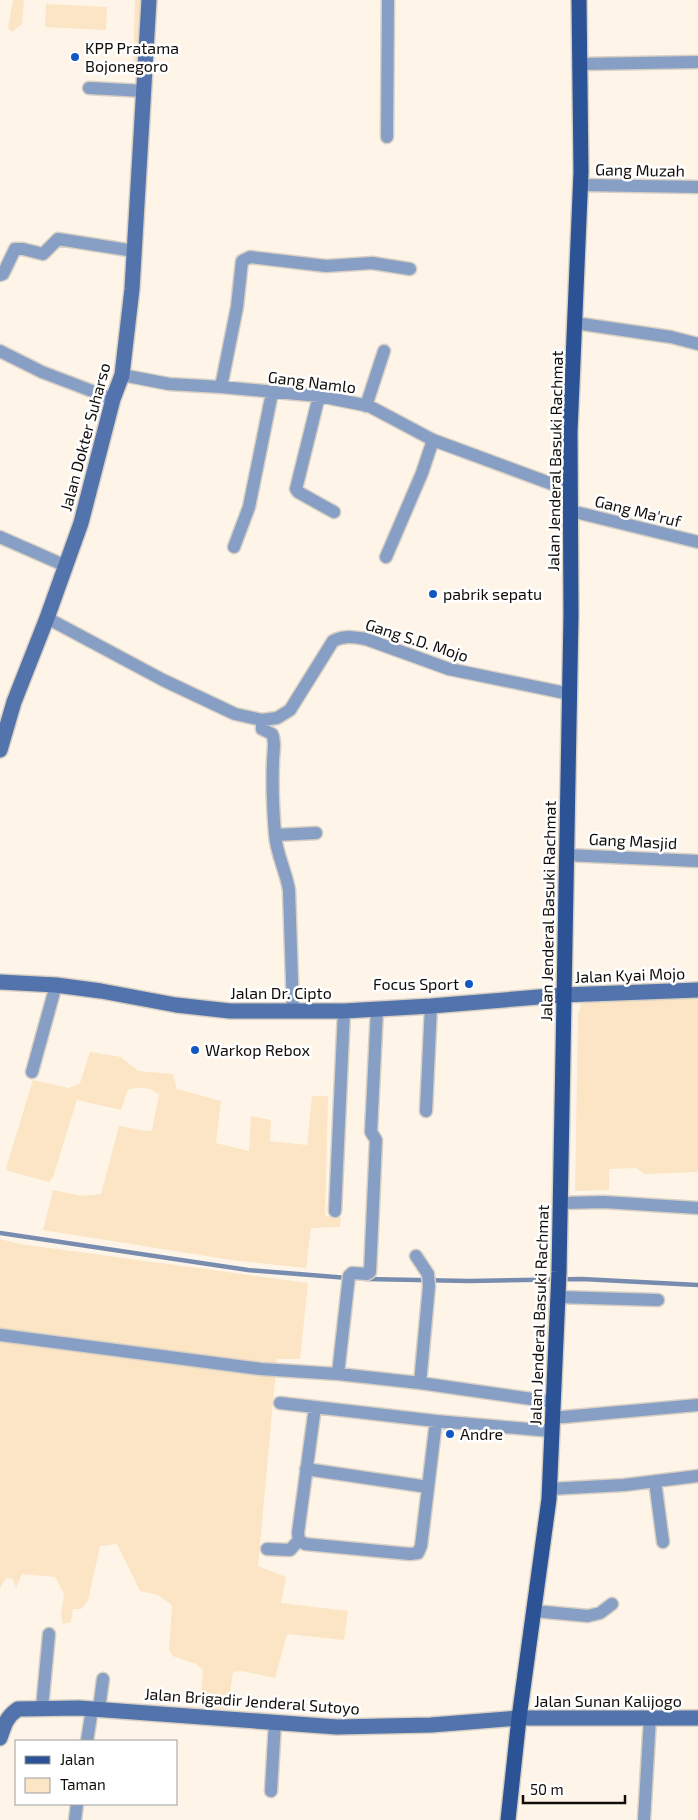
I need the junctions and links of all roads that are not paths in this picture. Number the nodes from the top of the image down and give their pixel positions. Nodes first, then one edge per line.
1 (149, 0) edge
2 (388, 0) edge
3 (579, 0) edge
4 (698, 62) edge
5 (581, 64) junction
6 (89, 88) dead end
7 (144, 91) junction
8 (387, 137) dead end
9 (580, 185) junction
10 (698, 187) edge
11 (134, 251) junction
12 (410, 268) dead end
13 (0, 275) edge
14 (575, 323) junction
15 (698, 344) edge
16 (0, 350) edge
17 (384, 351) dead end
18 (122, 375) junction
19 (221, 387) junction
20 (272, 393) junction
21 (319, 396) junction
22 (113, 399) junction
23 (366, 406) junction
24 (433, 440) junction
25 (571, 491) junction
26 (571, 511) junction
27 (334, 512) dead end
28 (0, 537) edge
29 (698, 542) edge
30 (234, 547) dead end
31 (386, 557) dead end
32 (66, 566) junction
33 (47, 618) junction
34 (570, 694) junction
35 (262, 720) junction
36 (0, 750) edge
37 (316, 833) dead end
38 (275, 835) junction
39 (566, 855) junction
40 (698, 860) edge
41 (0, 982) edge
42 (56, 985) junction
43 (698, 990) edge
44 (564, 995) junction
45 (431, 1006) junction
46 (377, 1009) junction
47 (293, 1011) junction
48 (344, 1011) junction
49 (32, 1072) dead end
50 (426, 1112) dead end
51 (561, 1203) junction
52 (698, 1208) edge
53 (335, 1211) dead end
54 (416, 1256) dead end
55 (557, 1295) junction
56 (658, 1300) dead end
57 (0, 1335) edge
58 (338, 1374) junction
59 (420, 1383) junction
60 (553, 1402) junction
61 (280, 1403) dead end
62 (698, 1405) edge
63 (314, 1407) junction
64 (436, 1421) junction
65 (552, 1424) junction
66 (306, 1469) junction
67 (698, 1476) edge
68 (655, 1481) junction
69 (428, 1487) junction
70 (549, 1489) junction
71 (299, 1540) junction
72 (663, 1542) dead end
73 (267, 1549) dead end
74 (612, 1604) dead end
75 (534, 1611) junction
76 (49, 1634) dead end
77 (103, 1679) dead end
78 (42, 1708) junction
79 (96, 1709) junction
80 (519, 1718) junction
81 (650, 1718) junction
82 (698, 1718) edge
83 (274, 1722) junction
84 (0, 1738) edge
85 (87, 1740) edge
86 (271, 1791) dead end
87 (77, 1805) edge
88 (75, 1820) edge
89 (508, 1820) edge
90 (644, 1820) edge

1 - 7 street, Jalan Dokter Suharso
2 - 8 street
3 - 5 main road, Jalan Jenderal Basuki Rachmat
4 - 5 street
5 - 9 main road, Jalan Jenderal Basuki Rachmat
6 - 7 street
7 - 11 street, Jalan Dokter Suharso
9 - 10 street, Gang Muzah
9 - 14 main road, Jalan Jenderal Basuki Rachmat
11 - 13 street
11 - 18 street, Jalan Dokter Suharso
12 - 19 street
14 - 15 street
14 - 25 main road, Jalan Jenderal Basuki Rachmat
16 - 22 street
17 - 23 street
18 - 19 street, Gang Namlo
18 - 22 street, Jalan Dokter Suharso
19 - 20 street, Gang Namlo
20 - 21 street, Gang Namlo
20 - 30 street
21 - 23 street, Gang Namlo
21 - 27 street
22 - 32 street, Jalan Dokter Suharso
23 - 24 street, Gang Namlo
24 - 25 street, Gang Namlo
24 - 31 street
25 - 26 main road, Jalan Jenderal Basuki Rachmat
26 - 29 street, Gang Ma'ruf
26 - 34 main road, Jalan Jenderal Basuki Rachmat
28 - 32 street
32 - 33 street, Jalan Dokter Suharso
33 - 35 street, Gang S.D. Mojo
33 - 36 street, Jalan Dokter Suharso
34 - 35 street, Gang S.D. Mojo
34 - 39 main road, Jalan Jenderal Basuki Rachmat
35 - 38 street
37 - 38 street
38 - 47 street
39 - 40 street, Gang Masjid
39 - 44 main road, Jalan Jenderal Basuki Rachmat
41 - 42 street, Jalan Dr. Cipto
42 - 47 street, Jalan Dr. Cipto
42 - 49 street
43 - 44 street, Jalan Kyai Mojo
44 - 45 street, Jalan Dr. Cipto
44 - 51 main road, Jalan Jenderal Basuki Rachmat
45 - 46 street, Jalan Dr. Cipto
45 - 50 street
46 - 48 street, Jalan Dr. Cipto
46 - 58 street
47 - 48 street, Jalan Dr. Cipto
48 - 53 street
51 - 52 street
51 - 55 main road, Jalan Jenderal Basuki Rachmat
54 - 59 street
55 - 56 street
55 - 60 main road, Jalan Jenderal Basuki Rachmat
57 - 58 street
58 - 59 street
59 - 60 street
60 - 65 main road, Jalan Jenderal Basuki Rachmat
61 - 63 street
62 - 65 street
63 - 64 street
63 - 66 street
64 - 65 street
64 - 69 street
65 - 70 main road, Jalan Jenderal Basuki Rachmat
66 - 69 street
66 - 71 street
67 - 68 street
68 - 70 street
68 - 72 street
69 - 71 street
70 - 75 main road, Jalan Jenderal Basuki Rachmat
71 - 73 street
74 - 75 street
75 - 80 main road, Jalan Jenderal Basuki Rachmat
76 - 78 street
77 - 79 street
78 - 79 street, Jalan Brigadir Jenderal Sutoyo
78 - 84 street, Jalan Brigadir Jenderal Sutoyo
79 - 83 street, Jalan Brigadir Jenderal Sutoyo
79 - 85 street
80 - 81 street, Jalan Sunan Kalijogo
80 - 83 street, Jalan Brigadir Jenderal Sutoyo
80 - 89 main road, Jalan Jenderal Basuki Rachmat
81 - 82 street, Jalan Sunan Kalijogo
81 - 90 street
83 - 86 street
87 - 88 street

